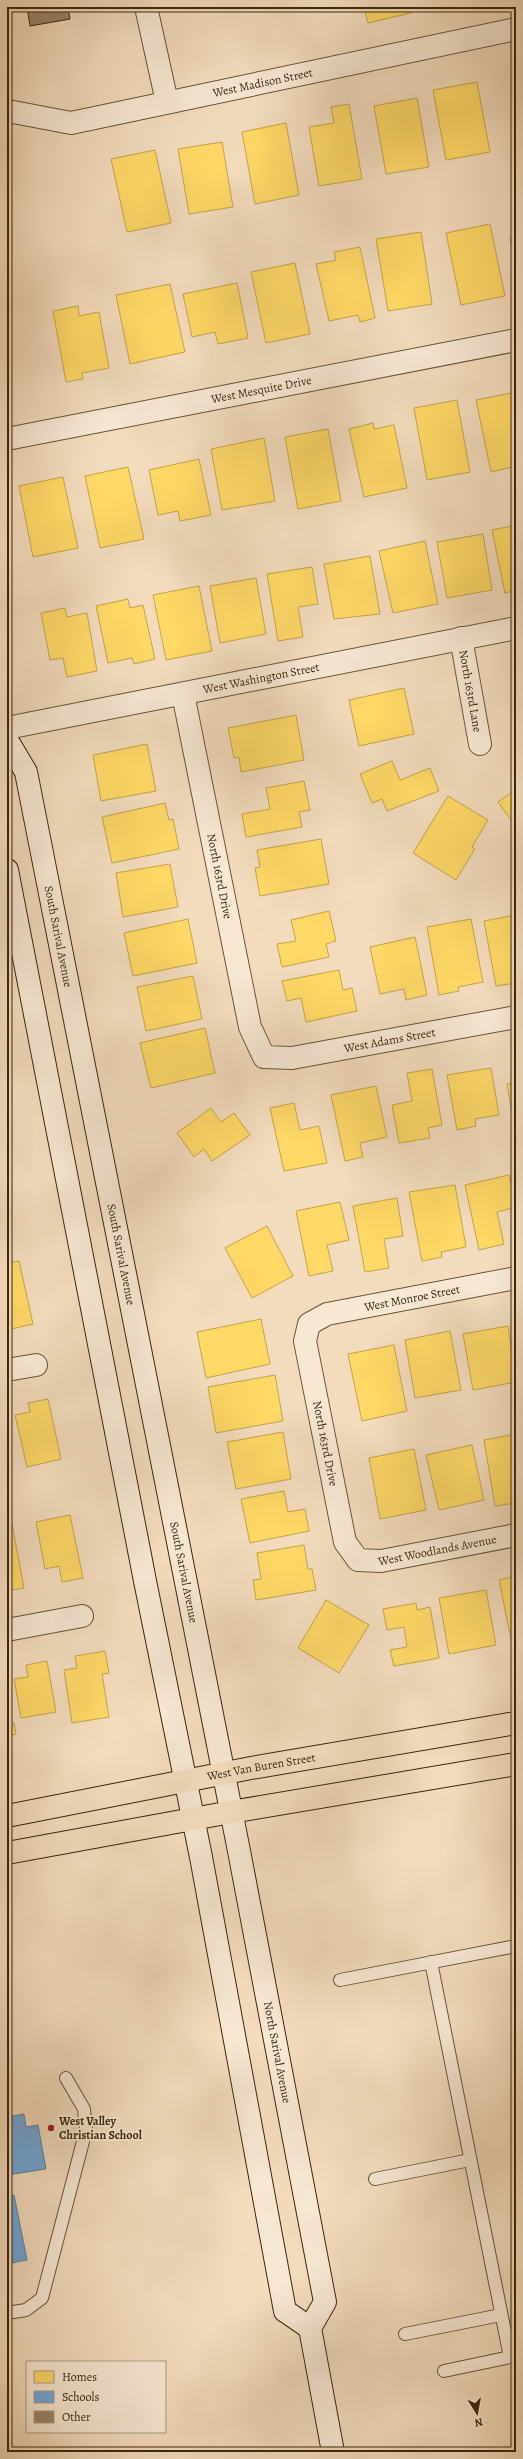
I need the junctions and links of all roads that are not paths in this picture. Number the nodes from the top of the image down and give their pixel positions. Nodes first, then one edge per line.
1 (146, 7) edge
2 (516, 29) edge
3 (167, 102) junction
4 (8, 111) dead end
5 (516, 340) edge
6 (7, 439) edge
7 (516, 628) edge
8 (461, 638) junction
9 (183, 694) junction
10 (7, 728) edge
11 (7, 740) edge
12 (480, 744) dead end
13 (7, 870) edge
14 (516, 1017) edge
15 (264, 1057) joint
16 (516, 1278) edge
17 (309, 1324) joint
18 (36, 1365) dead end
19 (7, 1370) edge
20 (516, 1535) edge
21 (358, 1560) joint
22 (82, 1616) dead end
23 (7, 1630) edge
24 (516, 1723) edge
25 (516, 1764) edge
26 (223, 1773) junction
27 (186, 1781) junction
28 (231, 1812) junction
29 (7, 1816) edge
30 (193, 1818) junction
31 (7, 1853) edge
32 (516, 1946) edge
33 (430, 1962) junction
34 (340, 1980) dead end
35 (66, 2078) dead end
36 (470, 2160) junction
37 (375, 2179) dead end
38 (7, 2313) edge
39 (501, 2315) junction
40 (310, 2328) junction
41 (405, 2334) dead end
42 (513, 2356) edge
43 (444, 2370) dead end
44 (333, 2452) edge

1 - 3 main road
2 - 3 main road, West Madison Street
3 - 4 main road, West Madison Street
5 - 6 main road, West Mesquite Drive
7 - 8 main road, West Washington Street
8 - 9 main road, West Washington Street
8 - 12 main road, North 163rd Lane
9 - 10 main road, West Washington Street
9 - 15 main road, North 163rd Drive
11 - 26 main road, South Sarival Avenue
13 - 27 main road
14 - 15 main road, West Adams Street
16 - 17 main road, West Monroe Street
17 - 21 main road, North 163rd Drive
18 - 19 main road
20 - 21 main road, West Woodlands Avenue
22 - 23 main road
24 - 26 main road, West Van Buren Street
25 - 28 main road
26 - 27 main road, West Van Buren Street
26 - 28 main road, North Sarival Avenue
27 - 29 main road, West Van Buren Street
27 - 30 main road
28 - 30 main road
28 - 40 main road, North Sarival Avenue
30 - 31 main road
30 - 40 main road
32 - 33 lane
33 - 34 lane
33 - 36 lane
35 - 38 lane
36 - 37 lane
36 - 39 lane
39 - 41 lane
39 - 42 lane
40 - 44 main road
42 - 43 lane

